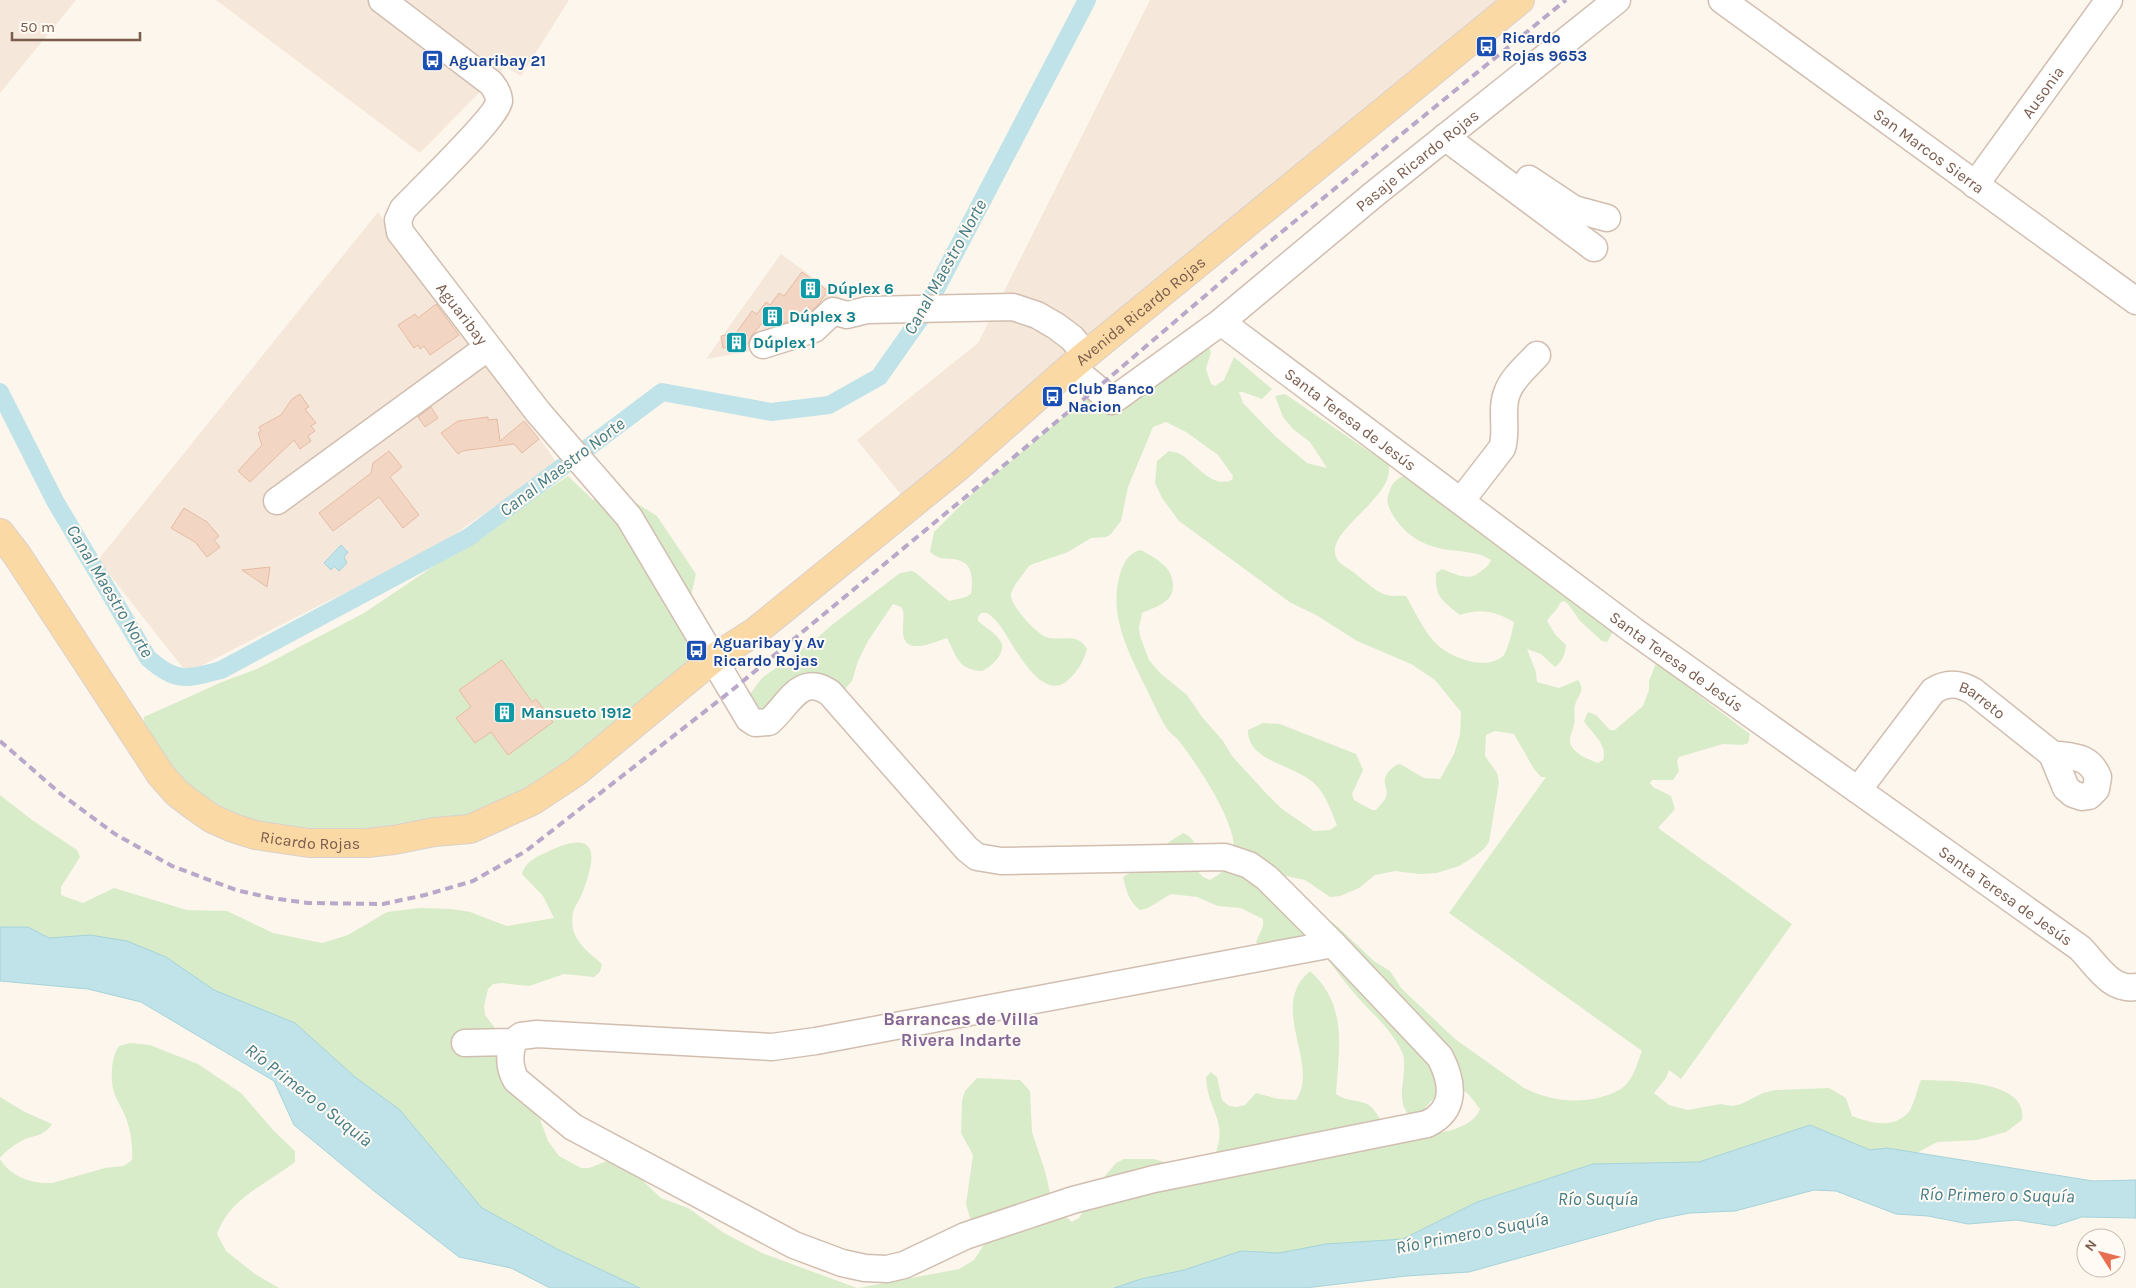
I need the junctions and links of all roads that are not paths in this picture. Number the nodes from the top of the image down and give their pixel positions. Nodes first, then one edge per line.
1 (382, 0) edge
2 (1520, 0) edge
3 (1617, 0) edge
4 (1722, 0) edge
5 (2109, 0) edge
6 (1452, 132) junction
7 (1975, 184) junction
8 (1607, 218) dead end
9 (1594, 248) dead end
10 (2136, 301) edge
11 (1221, 322) junction
12 (763, 345) dead end
13 (488, 348) junction
14 (1537, 355) dead end
15 (1079, 361) junction
16 (277, 501) dead end
17 (1461, 502) junction
18 (0, 533) edge
19 (714, 658) junction
20 (2052, 754) dead end
21 (1858, 790) junction
22 (1333, 944) junction
23 (2136, 987) edge
24 (513, 1042) junction
25 (465, 1043) dead end

1 - 13 street, Aguaribay
2 - 15 main road, Avenida Ricardo Rojas
3 - 6 street, Pasaje Ricardo Rojas
4 - 7 street, San Marcos Sierra
5 - 7 street, Ausonia
6 - 8 street
6 - 9 street
6 - 11 street, Pasaje Ricardo Rojas
7 - 10 street, San Marcos Sierra
11 - 15 street, Pasaje Ricardo Rojas
11 - 17 street, Santa Teresa de Jesús
12 - 15 street
13 - 16 street
13 - 19 street, Aguaribay
14 - 17 street
15 - 19 main road, Avenida Ricardo Rojas
17 - 21 street, Santa Teresa de Jesús
18 - 19 main road, Ricardo Rojas
19 - 22 street, Aguaribay
20 - 21 street, Barreto
21 - 23 street, Santa Teresa de Jesús
22 - 24 street
22 - 24 street, Aguaribay
24 - 25 street

